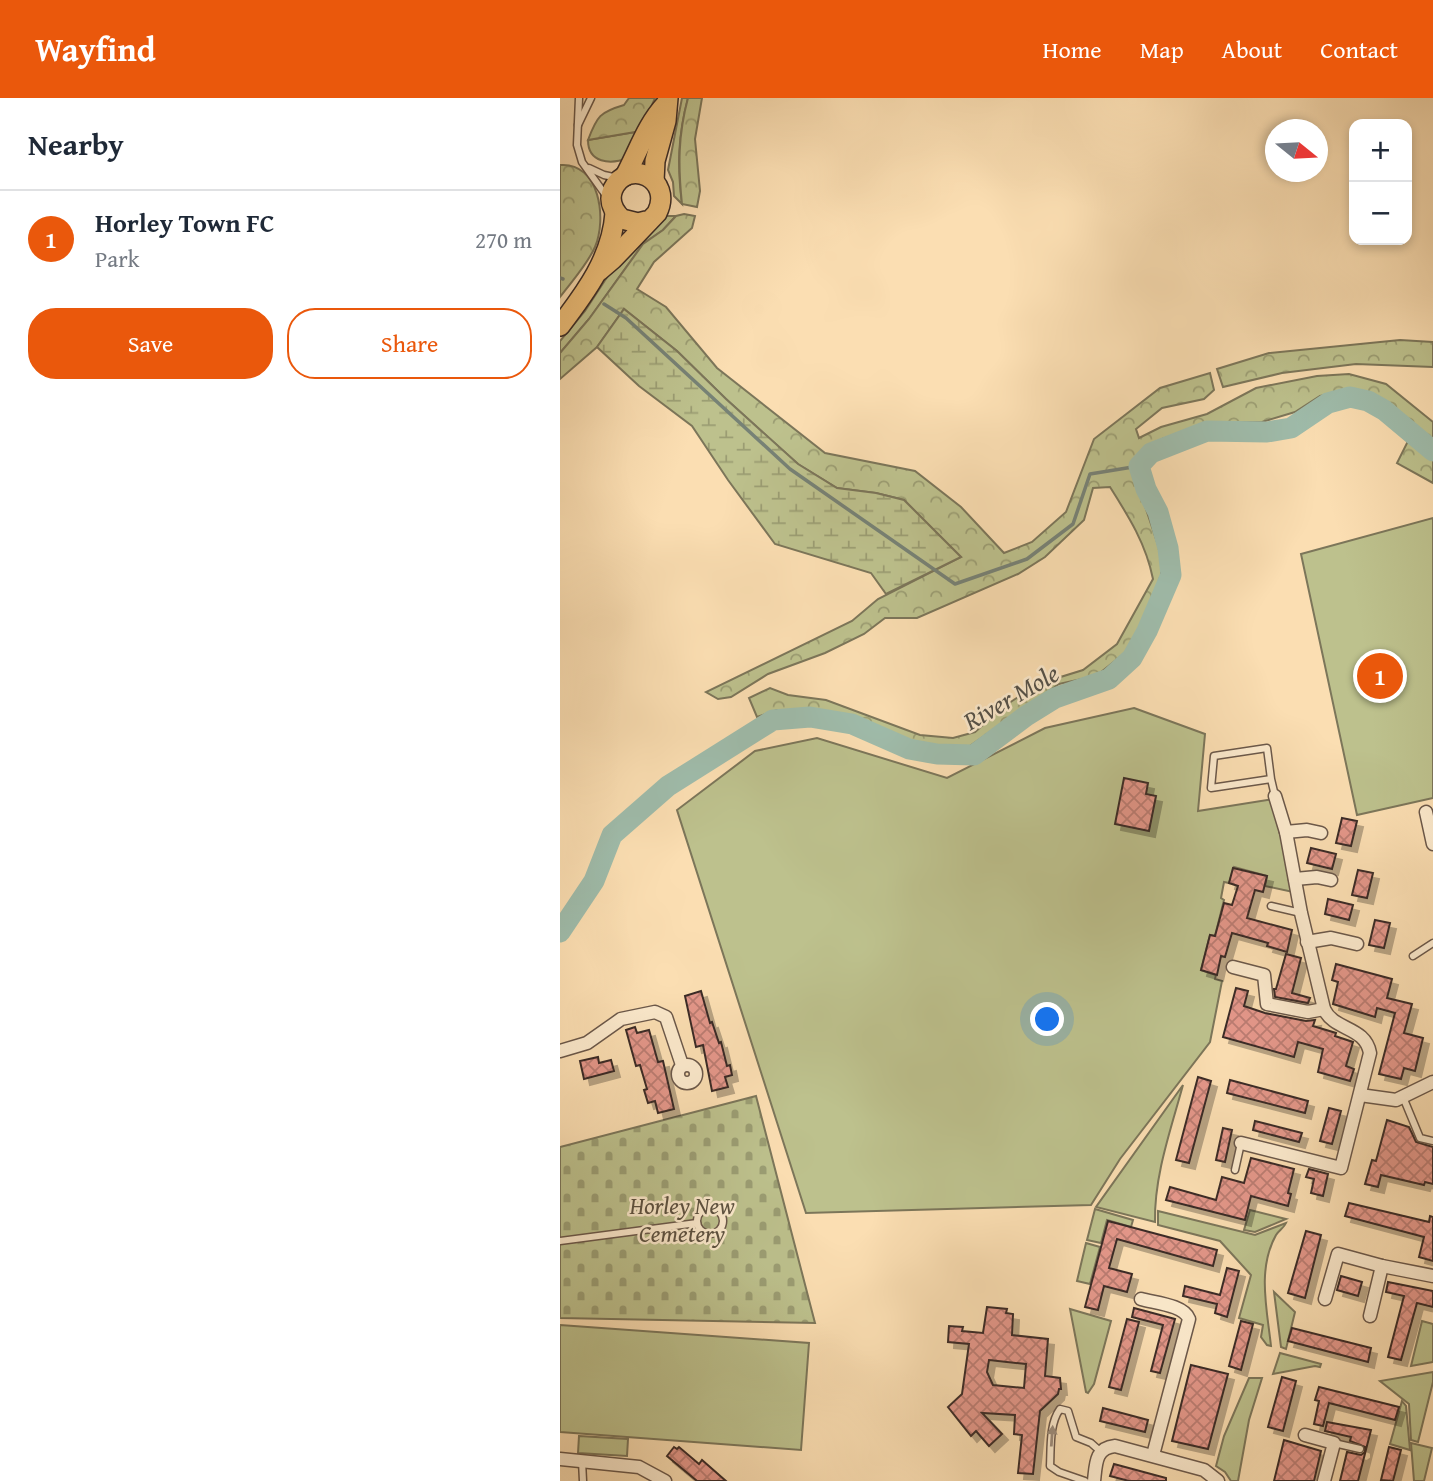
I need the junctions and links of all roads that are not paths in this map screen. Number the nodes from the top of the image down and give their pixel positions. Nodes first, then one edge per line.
1 (579, 98) edge
2 (591, 98) edge
3 (667, 101) edge
4 (576, 129) junction
5 (582, 162) junction
6 (623, 177) junction
7 (654, 181) junction
8 (614, 208) junction
9 (646, 221) junction
10 (599, 271) junction
11 (560, 326) edge
12 (1271, 779) junction
13 (1275, 796) joint
14 (1426, 812) dead end
15 (1286, 832) junction
16 (1321, 833) dead end
17 (1433, 844) edge
18 (1295, 879) junction
19 (1331, 880) dead end
20 (1271, 906) dead end
21 (1301, 913) junction
22 (1307, 942) junction
23 (1433, 943) edge
24 (1357, 944) dead end
25 (1413, 956) dead end
26 (1233, 967) dead end
27 (1324, 1009) junction
28 (560, 1051) edge
29 (682, 1065) dead end
30 (1433, 1082) edge
31 (1360, 1095) junction
32 (1402, 1097) junction
33 (1433, 1141) edge
34 (1241, 1143) joint
35 (1235, 1170) dead end
36 (697, 1223) junction
37 (560, 1241) edge
38 (1382, 1266) junction
39 (1433, 1276) edge
40 (1141, 1299) dead end
41 (1325, 1299) dead end
42 (1370, 1316) dead end
43 (1305, 1436) dead end
44 (1334, 1443) junction
45 (1360, 1449) dead end
46 (1102, 1450) junction
47 (1153, 1455) junction
48 (560, 1459) edge
49 (582, 1461) junction
50 (583, 1481) edge
51 (665, 1481) edge
52 (1085, 1481) edge
53 (1094, 1481) edge
54 (1218, 1481) edge
55 (1324, 1481) edge

1 - 4 lane
2 - 4 lane
3 - 6 main road
3 - 7 main road
4 - 5 lane
5 - 6 lane
5 - 8 lane
6 - 7 main road
6 - 8 main road
7 - 9 main road
8 - 9 main road
8 - 10 main road
9 - 10 main road
10 - 11 main road
12 - 12 lane
12 - 13 lane
13 - 15 street
14 - 17 street
15 - 16 street
15 - 18 street
18 - 19 street
18 - 21 street
20 - 21 lane
21 - 22 street
22 - 24 street
22 - 27 street
23 - 25 lane
26 - 27 street
27 - 31 street
28 - 29 street
30 - 32 street
31 - 32 street
31 - 34 street
32 - 33 lane
34 - 35 lane
36 - 36 lane
36 - 37 lane
38 - 39 street
38 - 41 street
38 - 42 street
40 - 47 street
43 - 44 street
44 - 45 lane
44 - 55 street
46 - 47 street
52 -> 46 lane
46 - 53 street
47 - 54 street
48 - 49 street
49 - 50 lane
49 - 51 street

